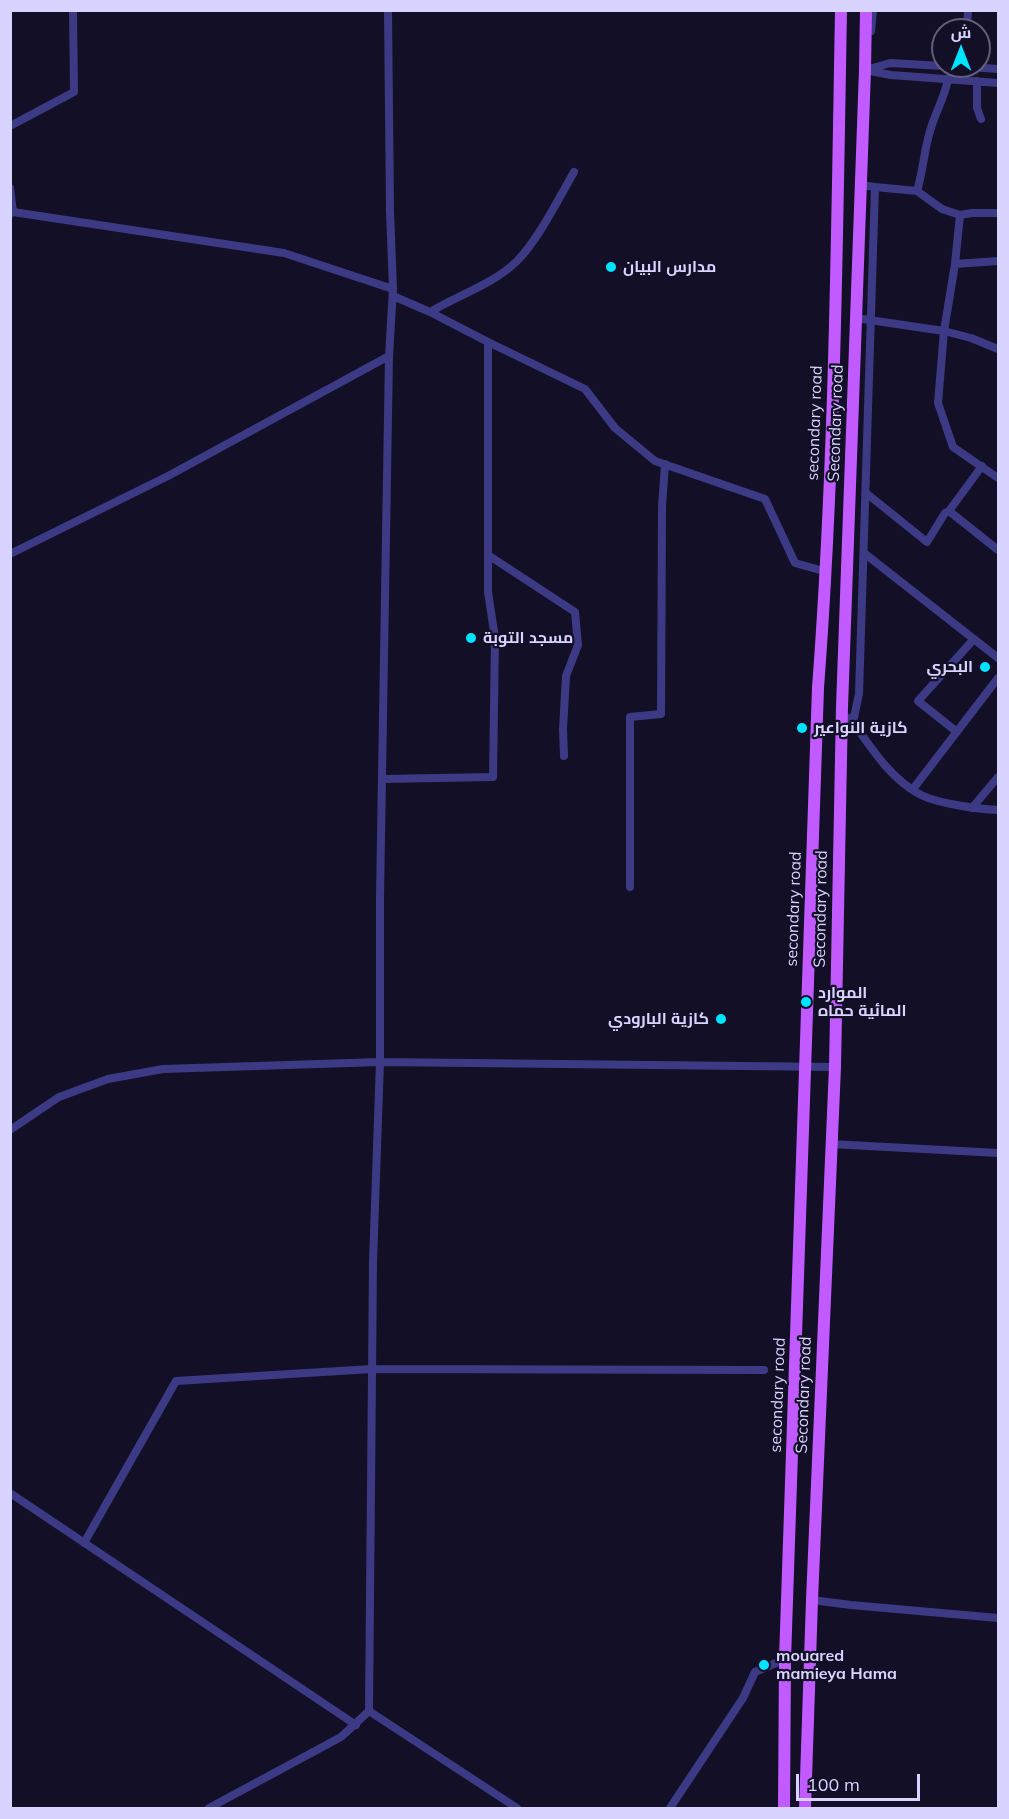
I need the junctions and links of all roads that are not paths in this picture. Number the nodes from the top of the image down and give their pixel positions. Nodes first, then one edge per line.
1 (73, 10) edge
2 (388, 10) edge
3 (841, 10) edge
4 (866, 10) edge
5 (873, 10) edge
6 (931, 65) edge
7 (866, 70) junction
8 (948, 79) junction
9 (967, 80) joint
10 (977, 81) junction
11 (999, 83) edge
12 (981, 119) dead end
13 (10, 126) edge
14 (574, 172) dead end
15 (861, 185) junction
16 (875, 187) junction
17 (10, 188) edge
18 (917, 191) junction
19 (11, 213) edge
20 (999, 213) edge
21 (960, 215) junction
22 (999, 261) edge
23 (955, 264) junction
24 (393, 292) junction
25 (430, 312) junction
26 (856, 318) junction
27 (871, 318) junction
28 (944, 332) junction
29 (488, 342) junction
30 (999, 349) edge
31 (389, 356) junction
32 (665, 464) junction
33 (982, 466) junction
34 (999, 478) edge
35 (866, 493) junction
36 (949, 511) junction
37 (999, 550) edge
38 (864, 553) junction
39 (10, 554) edge
40 (488, 555) junction
41 (827, 572) junction
42 (974, 639) junction
43 (999, 658) edge
44 (999, 678) edge
45 (842, 707) junction
46 (853, 722) junction
47 (957, 732) junction
48 (564, 756) dead end
49 (999, 777) edge
50 (382, 779) junction
51 (913, 789) junction
52 (972, 808) junction
53 (999, 810) edge
54 (630, 887) dead end
55 (380, 1062) junction
56 (805, 1067) junction
57 (835, 1067) junction
58 (10, 1130) edge
59 (831, 1144) junction
60 (999, 1153) edge
61 (372, 1369) junction
62 (764, 1370) dead end
63 (10, 1493) edge
64 (84, 1543) junction
65 (812, 1600) junction
66 (999, 1618) edge
67 (785, 1659) junction
68 (369, 1711) junction
69 (356, 1725) junction
70 (209, 1809) edge
71 (517, 1809) edge
72 (670, 1809) edge
73 (784, 1809) edge
74 (805, 1809) edge

1 - 13 street
2 - 24 street
3 - 41 main road, secondary road
4 - 7 main road, Secondary road
5 - 7 street
6 - 7 street
7 - 8 street
7 - 15 main road, Secondary road
8 - 9 street
8 - 18 street
9 - 10 street
10 - 11 street
10 - 12 street
14 - 25 street
15 - 16 street
15 - 26 main road, Secondary road
16 - 18 street
16 - 27 street
17 - 19 street
18 - 21 street
19 - 24 street
20 - 21 street
21 - 23 street
22 - 23 street
23 - 28 street
24 - 25 street
24 - 31 street
25 - 29 street
26 - 27 street
26 - 45 main road, Secondary road
27 - 28 street
27 - 35 street
28 - 30 street
28 - 33 street
29 - 32 street
29 - 40 street
31 - 39 street
31 - 50 street
32 - 41 street
32 - 54 street
33 - 34 street
33 - 36 street
35 - 36 street
35 - 38 street
36 - 37 street
38 - 42 street
38 - 46 street
40 - 48 street
40 - 50 street
41 - 56 main road, secondary road
42 - 43 street
42 - 47 street
44 - 47 street
45 - 46 street
45 - 57 main road, Secondary road
46 - 51 street
47 - 51 street
49 - 52 street
50 - 55 street
51 - 52 street
52 - 53 street
55 - 56 street
55 - 58 street
55 - 61 street
56 - 57 street
56 - 67 main road, secondary road
57 - 59 main road, Secondary road
59 - 60 street
59 - 65 main road, Secondary road
61 - 62 street
61 - 64 street
61 - 68 street
63 - 64 street
64 - 69 street
65 - 66 street
65 - 74 main road, Secondary road
67 - 72 street
67 - 73 main road, secondary road
68 - 69 street
68 - 71 street
69 - 70 street

